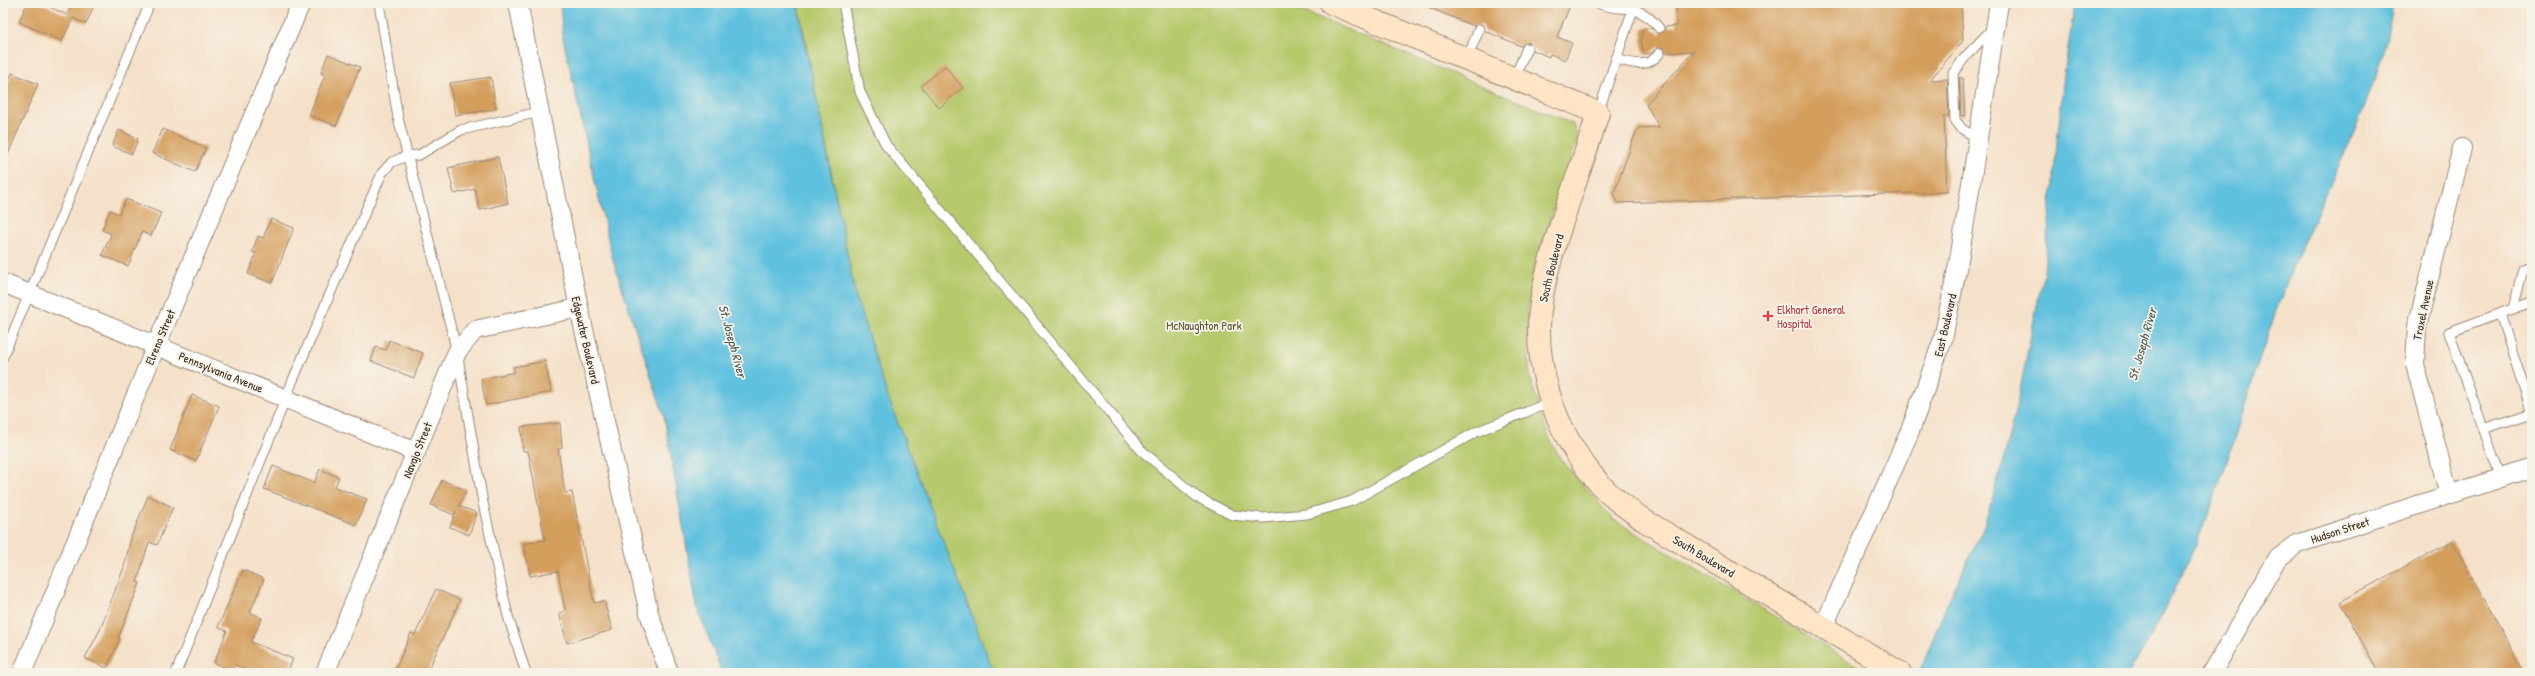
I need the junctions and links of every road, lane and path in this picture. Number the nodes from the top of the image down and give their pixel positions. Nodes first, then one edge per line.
1 (150, 3) edge
2 (301, 3) edge
3 (379, 3) edge
4 (518, 3) edge
5 (843, 3) edge
6 (1331, 3) edge
7 (1597, 3) edge
8 (1999, 3) edge
9 (1631, 4) edge
10 (1995, 26) junction
11 (1659, 28) dead end
12 (1479, 29) dead end
13 (1527, 48) dead end
14 (1660, 53) dead end
15 (1467, 59) junction
16 (1616, 59) junction
17 (1514, 78) junction
18 (539, 112) junction
19 (1598, 113) junction
20 (1977, 138) junction
21 (2462, 148) dead end
22 (407, 156) junction
23 (2532, 266) edge
24 (3, 283) edge
25 (29, 294) junction
26 (2532, 302) edge
27 (578, 308) junction
28 (2513, 309) junction
29 (2500, 314) junction
30 (156, 346) junction
31 (456, 352) junction
32 (3, 357) edge
33 (285, 399) junction
34 (1551, 402) junction
35 (2483, 428) junction
36 (416, 452) junction
37 (2532, 468) edge
38 (2501, 478) junction
39 (2449, 495) junction
40 (1823, 628) junction
41 (22, 673) edge
42 (176, 673) edge
43 (325, 673) edge
44 (526, 673) edge
45 (668, 673) edge
46 (1900, 673) edge
47 (2212, 673) edge

1 - 25 lane
2 - 30 street, Elreno Street
3 - 22 lane
4 - 18 street, Edgewater Boulevard
5 - 34 lane
6 - 15 street
7 - 9 lane
8 - 10 street, East Boulevard
9 - 11 lane
9 - 16 lane
10 - 20 street, East Boulevard
10 - 20 lane
12 - 15 lane
13 - 17 lane
14 - 16 lane
15 - 17 street
16 - 19 lane
17 - 19 street
18 - 22 lane
18 - 27 street, Edgewater Boulevard
19 - 34 street, South Boulevard
20 - 40 street, East Boulevard
21 - 39 street, Troxel Avenue
22 - 31 lane
22 - 33 lane
23 - 28 lane
24 - 25 street, Pennsylvania Avenue
25 - 30 street, Pennsylvania Avenue
25 - 32 lane
26 - 28 lane
27 - 31 street, Navajo Street
27 - 45 street, Edgewater Boulevard
28 - 29 lane
29 - 35 lane
29 - 35 lane
30 - 33 street, Pennsylvania Avenue
30 - 41 street, Elreno Street
31 - 36 street, Navajo Street
31 - 44 lane
33 - 36 street, Pennsylvania Avenue
33 - 42 lane
34 - 40 street, South Boulevard
35 - 38 lane
36 - 43 street, Navajo Street
37 - 38 street, Hudson Street
38 - 39 street, Hudson Street
39 - 47 street, Hudson Street
40 - 46 street, South Boulevard

